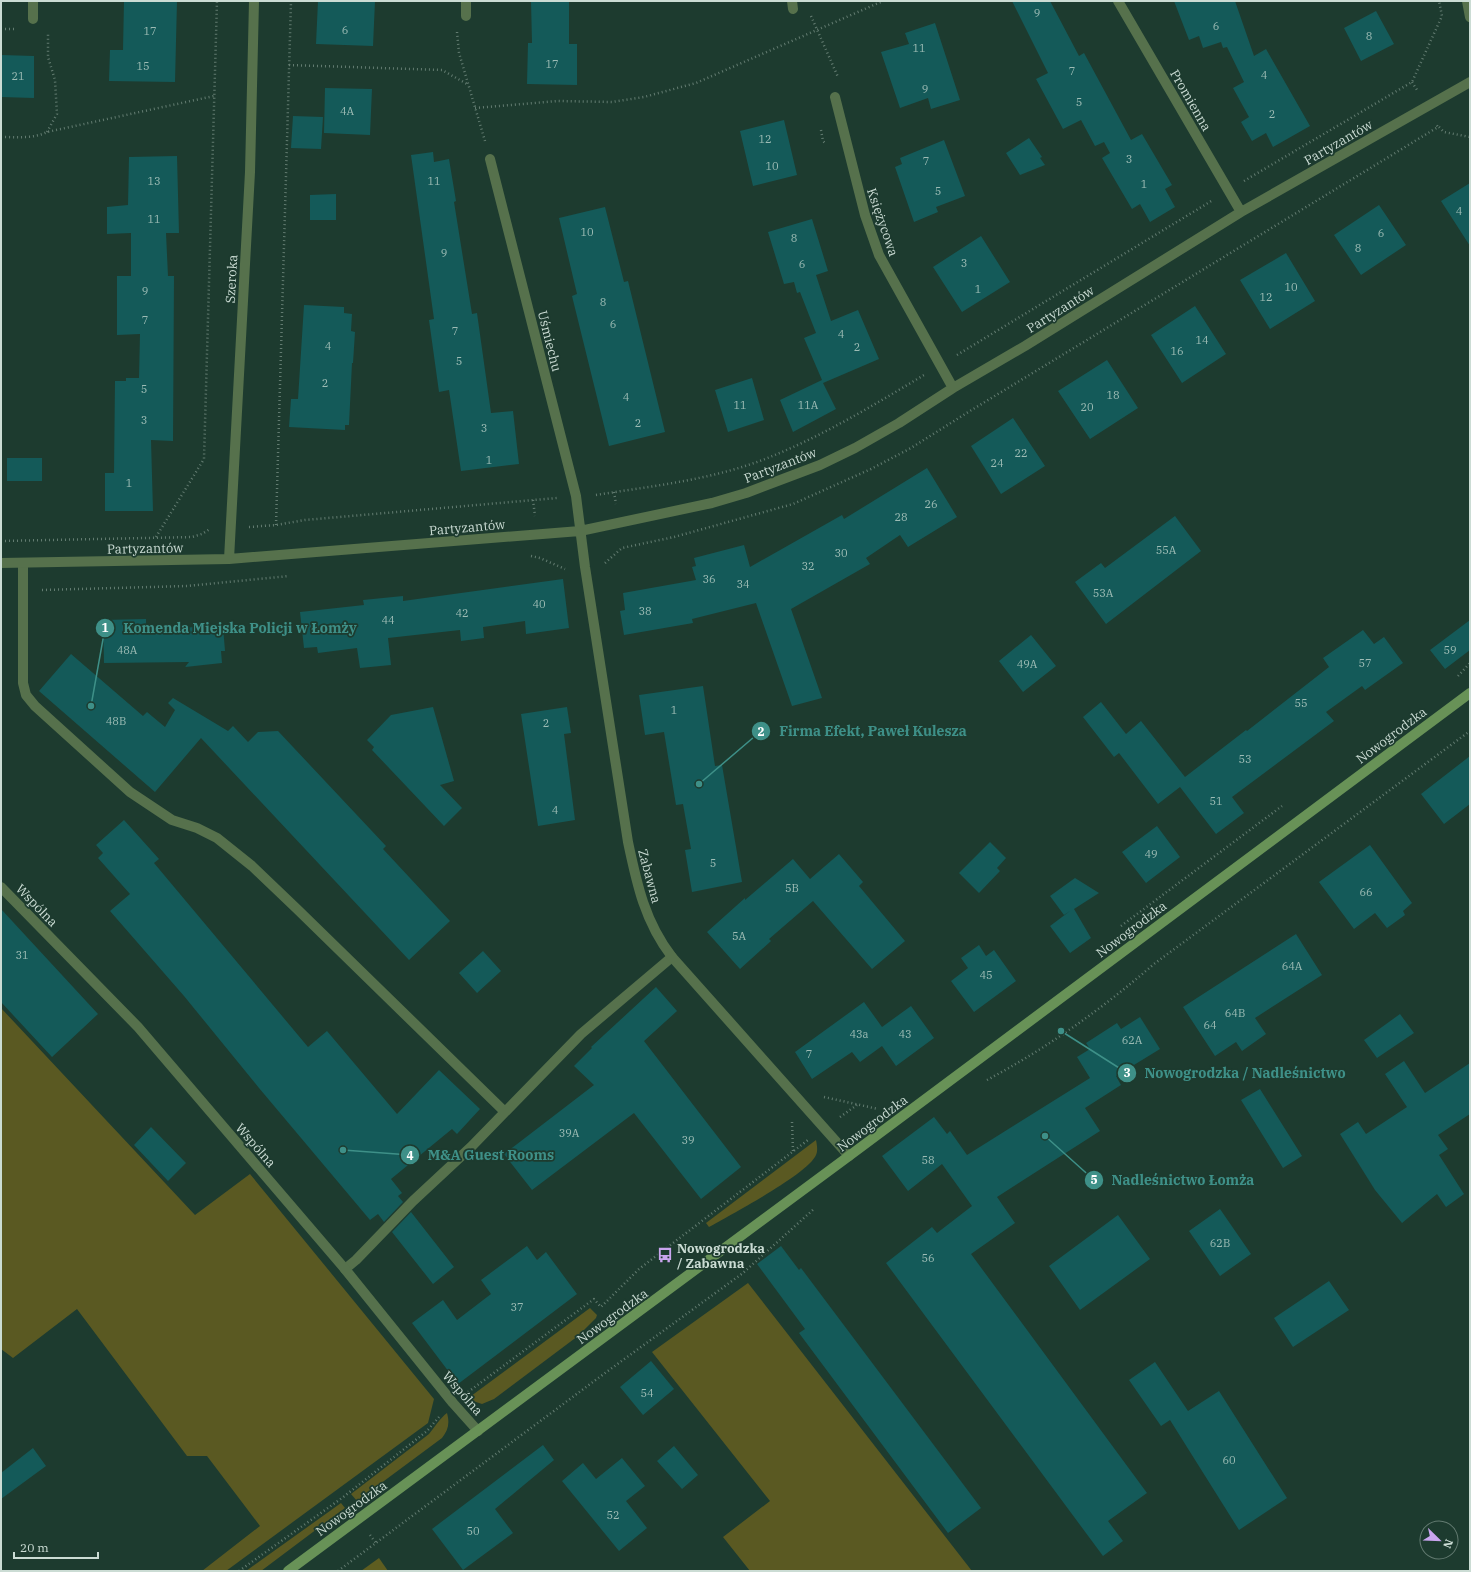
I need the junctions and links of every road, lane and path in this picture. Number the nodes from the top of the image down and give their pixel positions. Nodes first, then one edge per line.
1 (33, 1) edge
2 (216, 1) edge
3 (254, 1) edge
4 (291, 1) edge
5 (466, 1) edge
6 (883, 1) edge
7 (1118, 1) edge
8 (1439, 1) edge
9 (1467, 1) edge
10 (792, 5) edge
11 (466, 16) joint
12 (1470, 17) edge
13 (33, 19) dead end
14 (1, 29) edge
15 (17, 29) dead end
16 (48, 29) dead end
17 (817, 30) junction
18 (289, 65) junction
19 (1470, 82) edge
20 (467, 84) junction
21 (214, 96) junction
22 (835, 96) joint
23 (475, 108) junction
24 (1438, 127) dead end
25 (47, 132) junction
26 (1, 137) edge
27 (1470, 137) edge
28 (490, 159) joint
29 (1229, 190) junction
30 (1241, 212) junction
31 (955, 351) dead end
32 (960, 354) junction
33 (940, 365) junction
34 (953, 388) junction
35 (576, 496) junction
36 (276, 525) junction
37 (231, 528) junction
38 (580, 531) junction
39 (155, 538) junction
40 (1, 540) edge
41 (229, 559) junction
42 (1, 563) edge
43 (23, 563) junction
44 (1470, 693) edge
45 (1470, 731) edge
46 (1, 887) edge
47 (672, 957) junction
48 (983, 1082) dead end
49 (857, 1104) dead end
50 (504, 1112) junction
51 (825, 1128) junction
52 (849, 1156) junction
53 (815, 1208) dead end
54 (345, 1268) junction
55 (453, 1403) junction
56 (478, 1431) junction
57 (240, 1571) edge
58 (288, 1571) edge
59 (338, 1571) edge

1 - 13 street
2 - 21 path
3 - 37 street, Szeroka
4 - 18 path
5 - 11 street
6 - 17 path
7 - 29 street, Promienna
8 - 29 path
9 - 12 street
10 - 17 path
11 - 20 path
14 - 15 path
16 - 25 path
17 - 22 path
17 - 23 path
18 - 20 path
18 - 36 path
19 - 30 street, Partyzantów
20 - 23 path
21 - 25 path
21 - 39 path
22 - 33 street, Księżycowa
23 - 28 path
24 - 27 path
25 - 26 path
28 - 35 street, Uśmiechu
29 - 30 street, Promienna
29 - 32 path
30 - 34 street, Partyzantów
31 - 32 path
32 - 33 path
33 - 34 street, Księżycowa
33 - 35 path
34 - 38 street, Partyzantów
35 - 36 path
35 - 38 street, Uśmiechu
36 - 37 path
37 - 39 path
37 - 41 street, Szeroka
38 - 41 street, Partyzantów
38 - 47 street, Zabawna
39 - 40 path
41 - 43 street, Partyzantów
42 - 43 street, Partyzantów
43 - 50 street
44 - 52 street, Nowogrodzka
45 - 48 path
46 - 54 street, Wspólna
47 - 50 street
47 - 51 street, Zabawna
49 - 51 path
50 - 54 street
51 - 52 street, Zabawna
51 - 55 path
52 - 56 street, Nowogrodzka
53 - 59 path
54 - 55 street, Wspólna
55 - 56 street, Wspólna
55 - 57 path
56 - 58 street, Nowogrodzka

